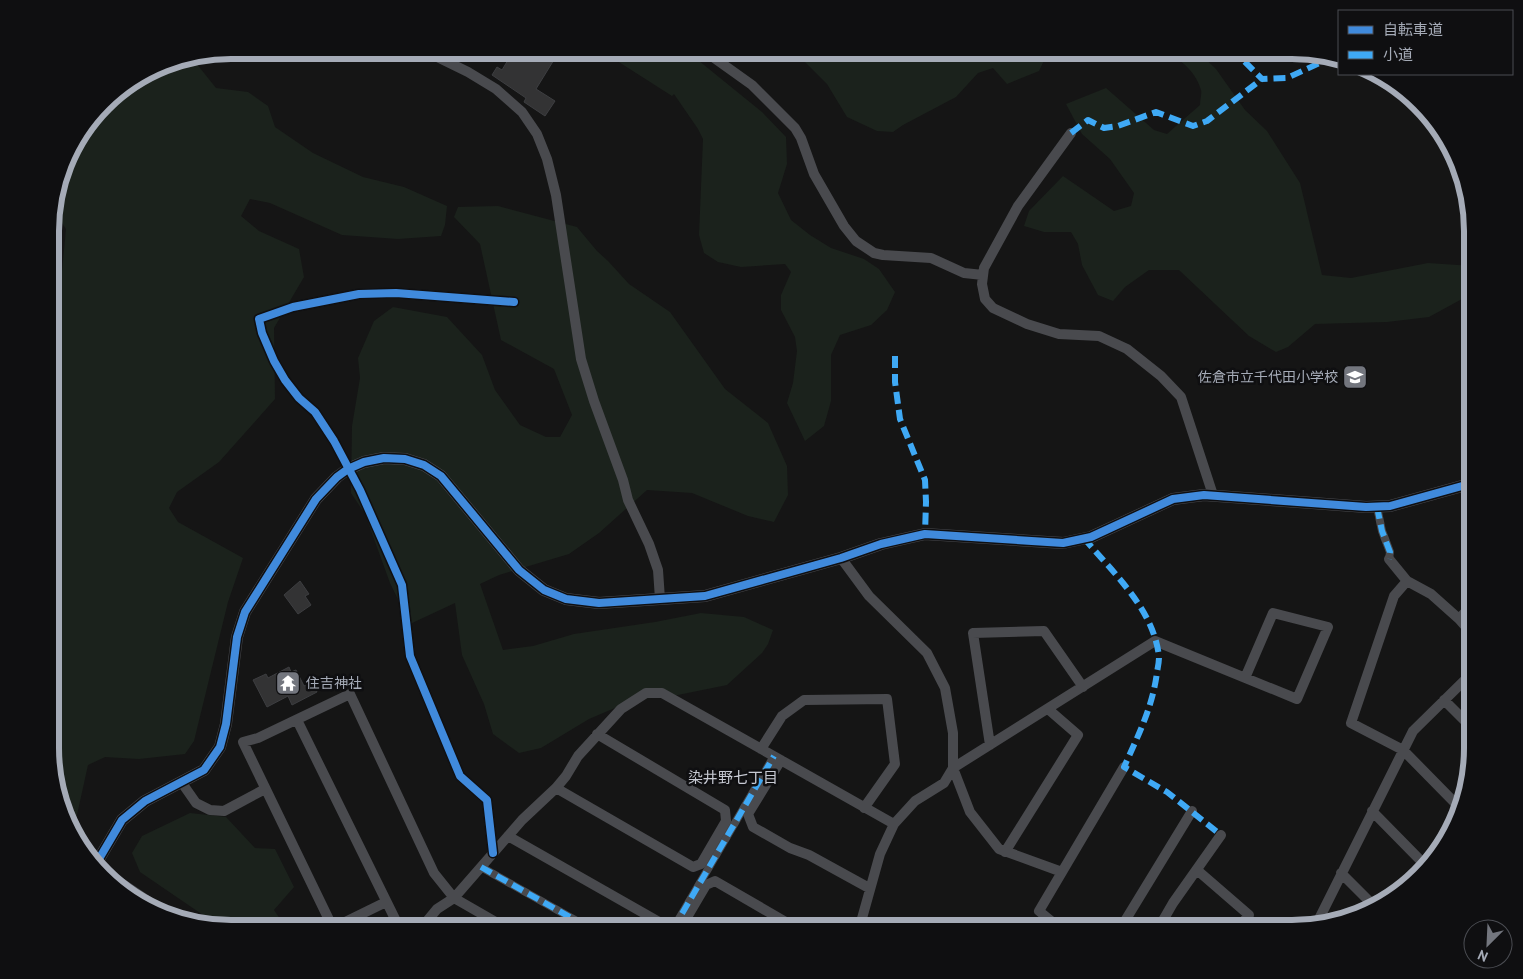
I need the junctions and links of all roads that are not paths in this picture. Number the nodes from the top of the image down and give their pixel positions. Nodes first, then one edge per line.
1 (441, 59) edge
2 (715, 59) edge
3 (1071, 133) dead end
4 (983, 275) junction
5 (514, 302) dead end
6 (348, 469) junction
7 (1464, 485) edge
8 (1213, 495) junction
9 (1377, 506) junction
10 (841, 558) junction
11 (1389, 560) joint
12 (1407, 580) junction
13 (660, 599) junction
14 (1464, 614) edge
15 (1459, 619) junction
16 (1464, 625) edge
17 (1245, 678) junction
18 (1464, 681) edge
19 (1082, 687) junction
20 (1444, 700) junction
21 (1048, 708) junction
22 (297, 720) junction
23 (1464, 720) edge
24 (596, 734) junction
25 (990, 745) junction
26 (761, 749) junction
27 (1403, 750) junction
28 (777, 758) junction
29 (1124, 766) dead end
30 (953, 768) junction
31 (182, 783) junction
32 (266, 788) junction
33 (556, 788) junction
34 (1455, 803) edge
35 (864, 808) junction
36 (1192, 811) dead end
37 (1372, 811) junction
38 (894, 824) junction
39 (1221, 835) dead end
40 (508, 836) junction
41 (1005, 852) junction
42 (493, 853) junction
43 (99, 859) edge
44 (1421, 861) edge
45 (481, 867) junction
46 (1197, 870) junction
47 (1062, 872) junction
48 (1342, 873) junction
49 (869, 888) junction
50 (454, 898) junction
51 (1370, 901) edge
52 (386, 902) junction
53 (1320, 918) edge
54 (329, 920) edge
55 (349, 920) edge
56 (395, 920) edge
57 (428, 920) edge
58 (492, 920) edge
59 (575, 920) edge
60 (656, 920) edge
61 (678, 920) edge
62 (685, 920) edge
63 (782, 920) edge
64 (860, 920) edge
65 (1050, 920) edge
66 (1125, 920) edge
67 (1163, 920) edge
68 (1245, 920) edge

1 - 13 street
2 - 4 street
3 - 4 street
4 - 8 street
5 - 6 street
6 - 13 street
6 - 31 street
6 - 42 street
7 - 9 street
8 - 9 street
8 - 10 street
9 - 11 street
10 - 13 street
10 - 30 street
11 - 12 street
12 - 15 street
12 - 27 street
14 - 15 street
15 - 16 street
17 - 17 street
17 - 19 street
18 - 20 street
19 - 21 street
19 - 25 street
20 - 23 street
20 - 27 street
21 - 25 street
21 - 41 street
22 - 32 street
22 - 50 street
22 - 52 street
24 - 26 street
24 - 33 street
24 - 33 street
25 - 30 street
26 - 28 street
26 - 35 street
27 - 34 street
27 - 37 street
28 - 35 street
28 - 49 street
28 - 61 street
29 - 47 street
30 - 38 street
30 - 41 street
31 - 32 street
31 - 43 street
32 - 54 street
33 - 40 street
35 - 38 street
36 - 66 street
37 - 44 street
37 - 48 street
38 - 49 street
39 - 46 street
40 - 42 street
40 - 60 street
41 - 47 street
42 - 45 street
45 - 50 street
45 - 59 street
46 - 67 street
46 - 68 street
47 - 65 street
48 - 51 street
48 - 53 street
49 - 64 street
50 - 57 street
50 - 58 street
52 - 55 street
52 - 56 street
62 - 63 street

